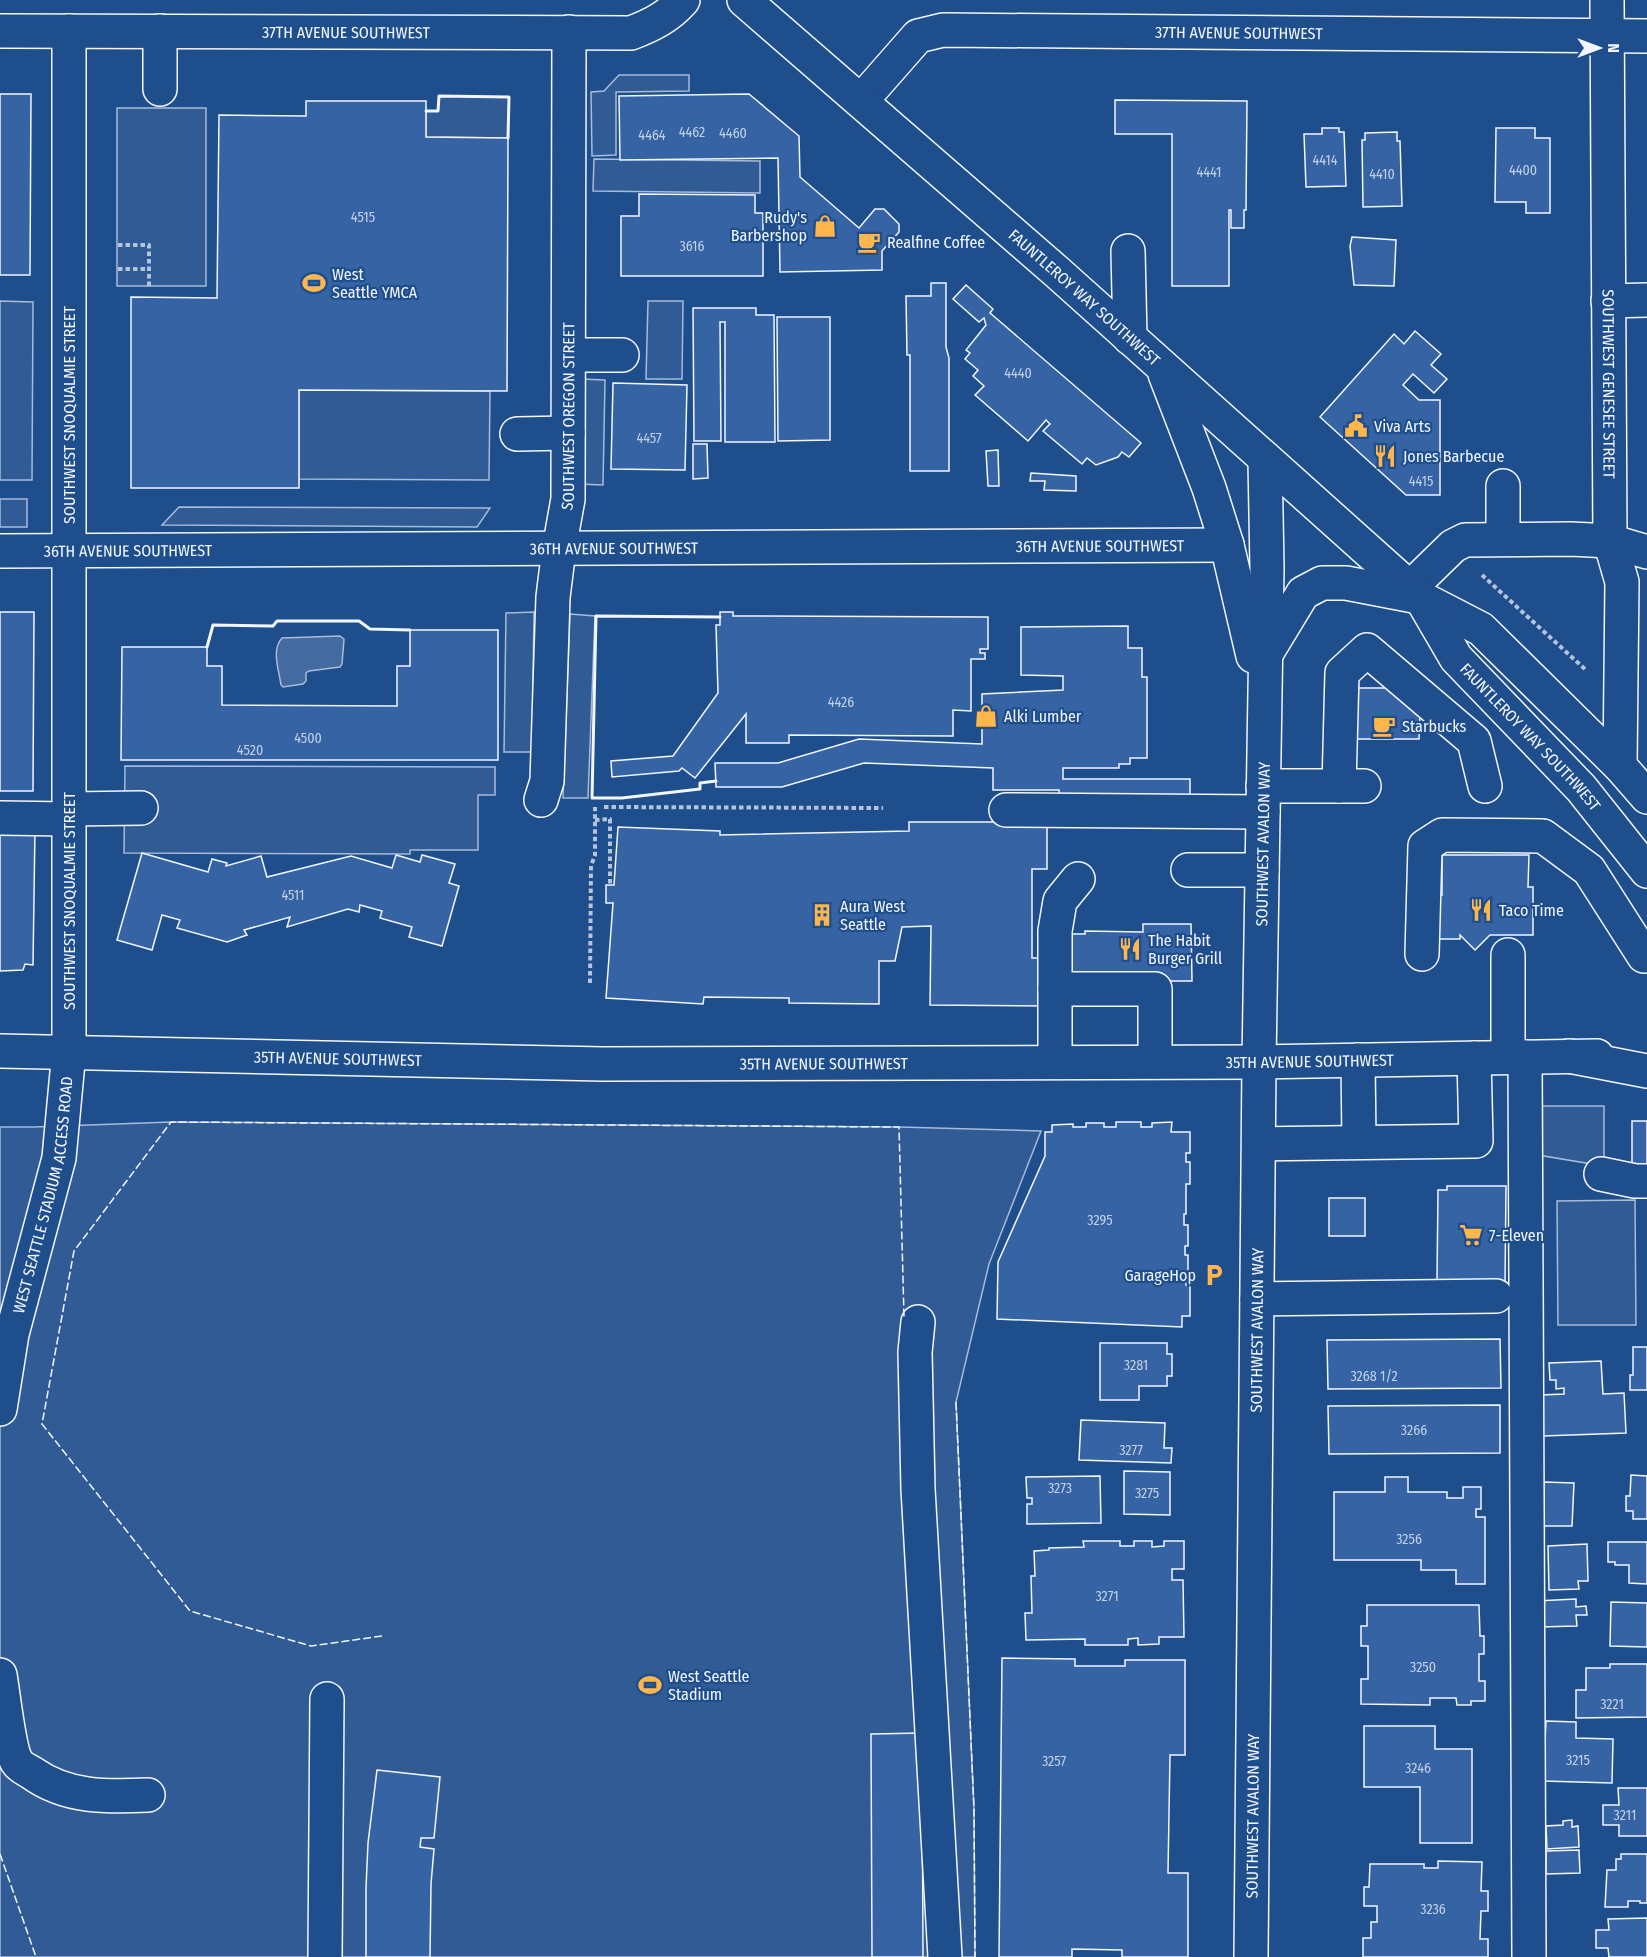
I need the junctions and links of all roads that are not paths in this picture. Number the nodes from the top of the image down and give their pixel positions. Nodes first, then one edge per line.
1 (683, 0) edge
2 (744, 0) edge
3 (1607, 0) edge
4 (0, 31) edge
5 (69, 31) junction
6 (160, 31) junction
7 (568, 32) junction
8 (1606, 36) junction
9 (1647, 36) edge
10 (160, 89) dead end
11 (861, 100) junction
12 (1128, 251) dead end
13 (1647, 300) edge
14 (1608, 301) junction
15 (1130, 338) junction
16 (622, 355) dead end
17 (568, 356) junction
18 (1163, 366) junction
19 (568, 433) junction
20 (517, 434) dead end
21 (1266, 460) junction
22 (1503, 486) dead end
23 (1503, 539) junction
24 (1610, 541) junction
25 (1227, 545) junction
26 (559, 549) junction
27 (0, 551) edge
28 (69, 551) junction
29 (1647, 552) edge
30 (1267, 568) junction
31 (1415, 593) junction
32 (1265, 656) junction
33 (1264, 704) junction
34 (1620, 766) junction
35 (1485, 786) dead end
36 (1647, 796) edge
37 (1263, 799) junction
38 (541, 800) dead end
39 (141, 808) dead end
40 (1006, 810) dead end
41 (69, 814) junction
42 (0, 818) edge
43 (1188, 870) dead end
44 (1262, 870) junction
45 (1647, 871) edge
46 (1078, 879) dead end
47 (1422, 954) dead end
48 (1508, 955) dead end
49 (1646, 955) edge
50 (1055, 988) junction
51 (0, 1051) edge
52 (69, 1051) junction
53 (1647, 1055) edge
54 (1569, 1056) junction
55 (1517, 1057) junction
56 (1474, 1058) junction
57 (1358, 1060) junction
58 (1055, 1062) junction
59 (1155, 1062) junction
60 (1259, 1062) junction
61 (1647, 1071) edge
62 (1359, 1142) junction
63 (1258, 1144) junction
64 (1601, 1174) dead end
65 (1647, 1181) edge
66 (1496, 1296) dead end
67 (1257, 1299) junction
68 (918, 1322) dead end
69 (0, 1409) edge
70 (0, 1675) edge
71 (327, 1699) dead end
72 (148, 1795) dead end
73 (325, 1957) edge
74 (945, 1957) edge
75 (1251, 1957) edge
76 (1529, 1957) edge

1 - 7 main road, 37TH AVENUE SOUTHWEST
2 - 11 main road, FAUNTLEROY WAY SOUTHWEST
3 - 8 main road, SOUTHWEST GENESEE STREET
4 - 5 main road, 37TH AVENUE SOUTHWEST
5 - 6 main road, 37TH AVENUE SOUTHWEST
5 - 28 main road, SOUTHWEST SNOQUALMIE STREET
6 - 7 main road, 37TH AVENUE SOUTHWEST
6 - 10 main road
7 - 17 main road, SOUTHWEST OREGON STREET
8 - 9 main road, 37TH AVENUE SOUTHWEST
8 - 11 main road, 37TH AVENUE SOUTHWEST
8 - 14 main road, SOUTHWEST GENESEE STREET
11 - 15 main road, FAUNTLEROY WAY SOUTHWEST
12 - 15 main road
13 - 14 main road
14 - 24 main road, SOUTHWEST GENESEE STREET
15 - 18 main road, FAUNTLEROY WAY SOUTHWEST
16 - 17 main road
17 - 19 main road, SOUTHWEST OREGON STREET
18 - 21 main road, FAUNTLEROY WAY SOUTHWEST
18 - 25 main road, SOUTHWEST AVALON WAY
19 - 20 main road
19 - 26 main road, SOUTHWEST OREGON STREET
21 - 30 main road, SOUTHWEST AVALON WAY
21 - 31 main road, FAUNTLEROY WAY SOUTHWEST
22 - 23 main road
23 - 24 main road
23 - 31 main road
24 - 29 main road
24 - 34 main road, SOUTHWEST GENESEE STREET
25 - 26 main road, 36TH AVENUE SOUTHWEST
25 - 30 main road
25 - 33 main road, SOUTHWEST AVALON WAY
26 - 28 main road, 36TH AVENUE SOUTHWEST
26 - 38 main road, SOUTHWEST OREGON STREET
27 - 28 main road, 36TH AVENUE SOUTHWEST
28 - 41 main road, SOUTHWEST SNOQUALMIE STREET
30 - 32 main road, SOUTHWEST AVALON WAY
31 - 32 main road
31 - 34 main road, FAUNTLEROY WAY SOUTHWEST
31 - 45 main road, FAUNTLEROY WAY SOUTHWEST
32 - 33 main road, SOUTHWEST AVALON WAY
33 - 37 main road, SOUTHWEST AVALON WAY
34 - 36 main road, FAUNTLEROY WAY SOUTHWEST
35 - 37 main road
37 - 40 main road
37 - 44 main road, SOUTHWEST AVALON WAY
39 - 41 main road
41 - 42 main road
41 - 52 main road, SOUTHWEST SNOQUALMIE STREET
43 - 44 main road
44 - 60 main road, SOUTHWEST AVALON WAY
46 - 50 main road
47 - 49 main road
48 - 55 main road
50 - 58 main road
50 - 59 main road
51 - 52 main road, 35TH AVENUE SOUTHWEST
52 - 58 main road, 35TH AVENUE SOUTHWEST
52 - 69 main road, WEST SEATTLE STADIUM ACCESS ROAD
53 - 54 main road, 35TH AVENUE SOUTHWEST
54 - 55 main road, 35TH AVENUE SOUTHWEST
54 - 61 main road
55 - 56 main road, 35TH AVENUE SOUTHWEST
55 - 76 main road
56 - 57 main road, 35TH AVENUE SOUTHWEST
56 - 62 main road
57 - 60 main road, 35TH AVENUE SOUTHWEST
57 - 62 main road
58 - 59 main road, 35TH AVENUE SOUTHWEST
59 - 60 main road, 35TH AVENUE SOUTHWEST
60 - 63 main road, SOUTHWEST AVALON WAY
62 - 63 main road
63 - 67 main road, SOUTHWEST AVALON WAY
64 - 65 main road
66 - 67 main road
67 - 75 main road, SOUTHWEST AVALON WAY
68 - 74 main road
70 - 72 main road
71 - 73 main road

